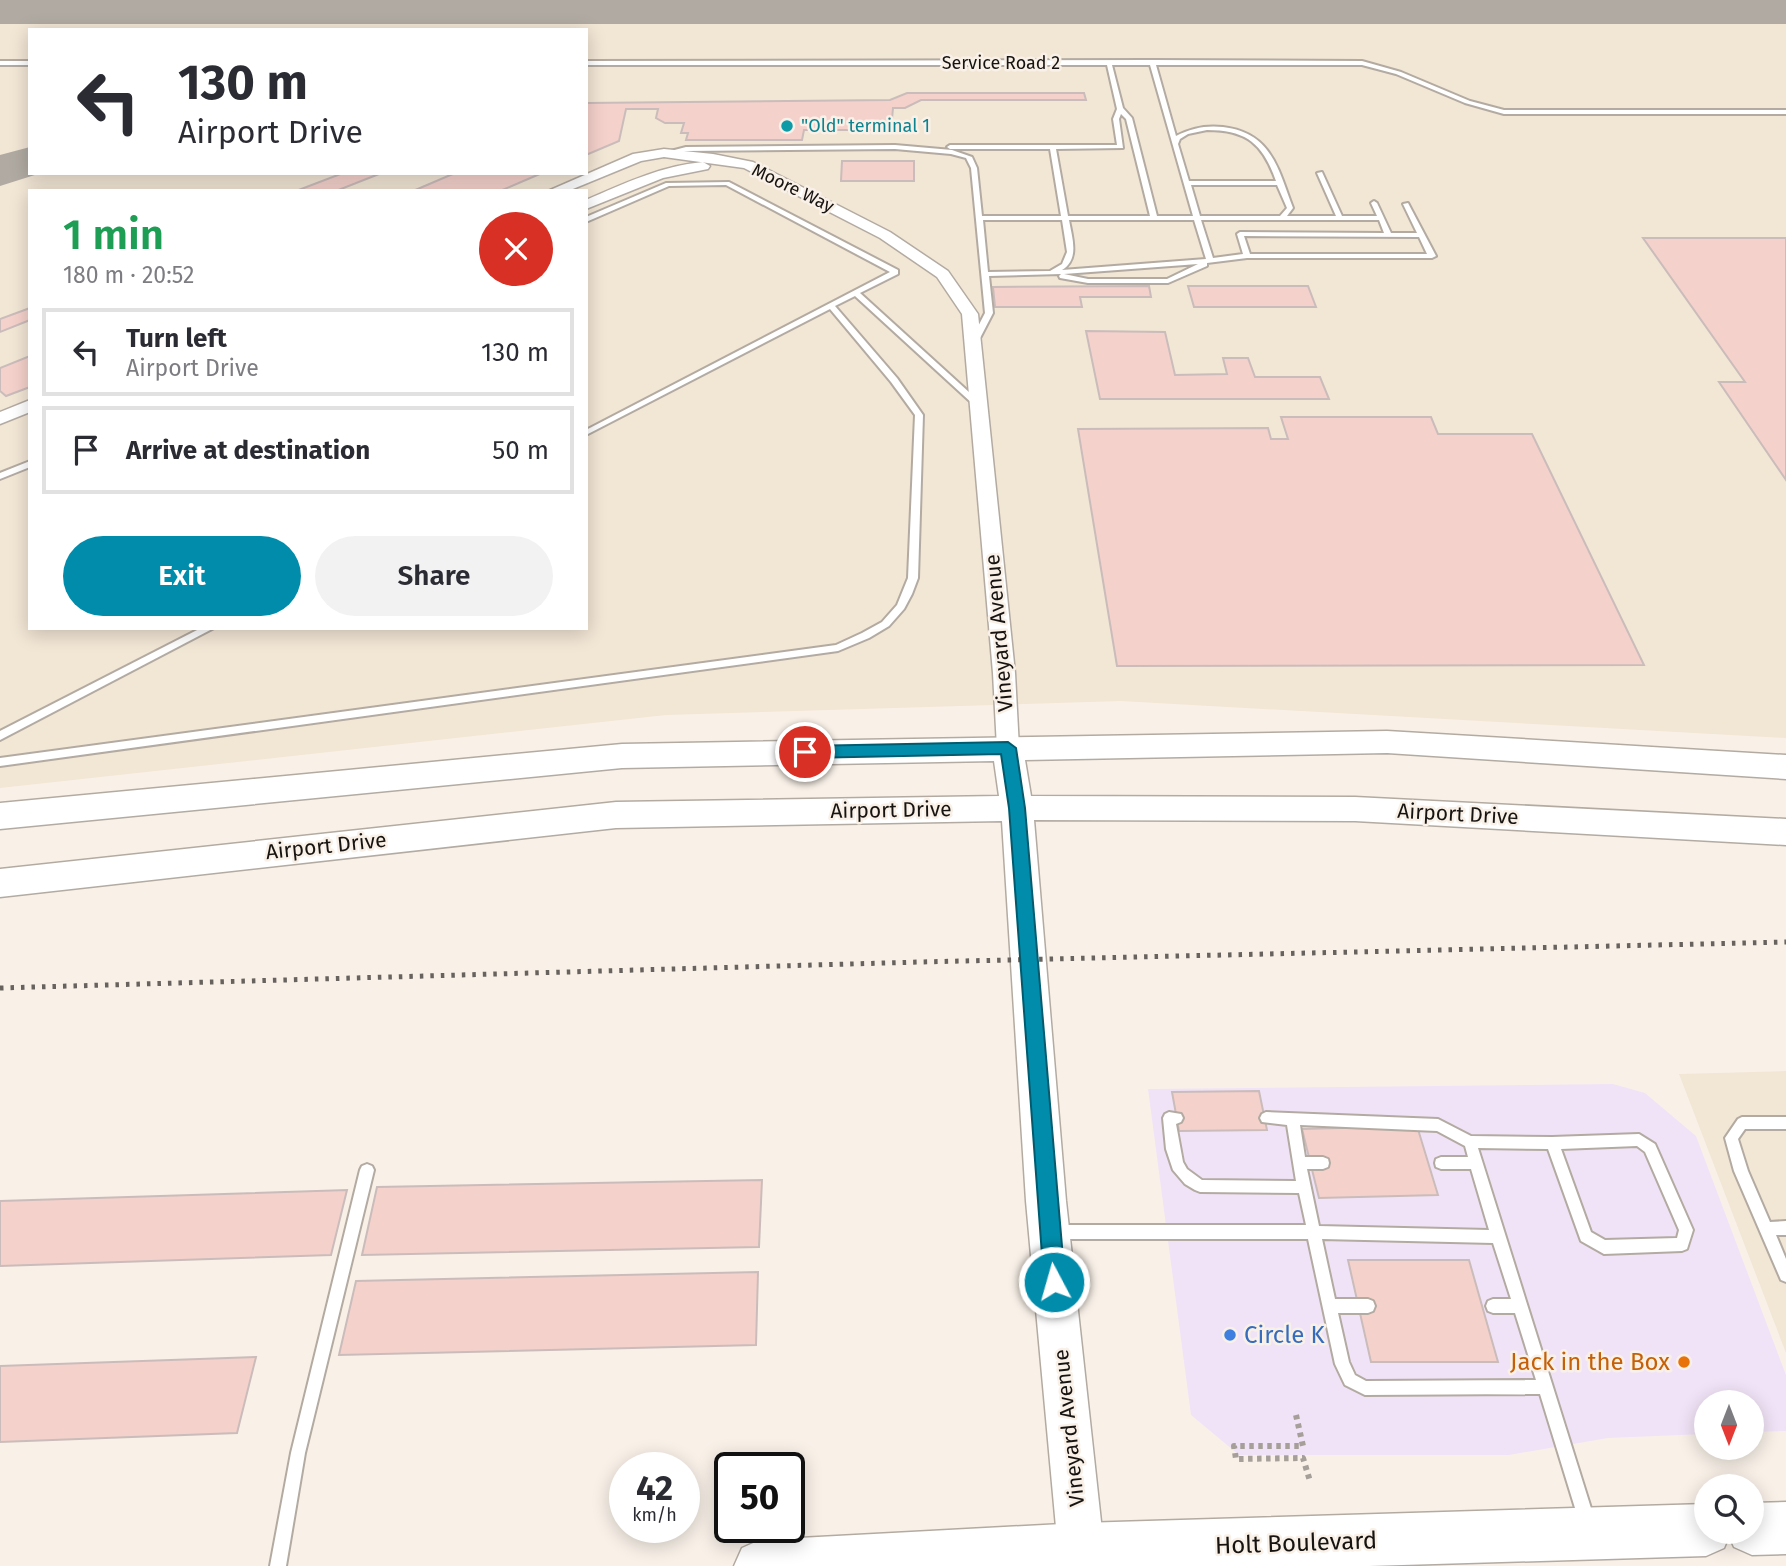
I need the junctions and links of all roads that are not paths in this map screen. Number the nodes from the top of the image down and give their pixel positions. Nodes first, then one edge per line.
1 (1109, 62) junction
2 (1152, 62) junction
3 (0, 63) edge
4 (28, 63) edge
5 (588, 63) edge
6 (1120, 109) junction
7 (1786, 113) edge
8 (1175, 144) junction
9 (895, 147) junction
10 (1053, 147) junction
11 (664, 153) junction
12 (748, 165) junction
13 (1321, 173) dead end
14 (1186, 183) junction
15 (1280, 183) junction
16 (560, 189) edge
17 (588, 204) edge
18 (1374, 204) dead end
19 (1406, 204) dead end
20 (979, 218) junction
21 (1066, 218) junction
22 (1154, 218) junction
23 (1196, 218) junction
24 (1282, 218) junction
25 (1340, 218) junction
26 (1381, 218) junction
27 (588, 219) edge
28 (1389, 235) junction
29 (1421, 235) junction
30 (1247, 256) junction
31 (1210, 261) junction
32 (1050, 273) junction
33 (985, 274) junction
34 (855, 292) junction
35 (831, 306) junction
36 (972, 344) junction
37 (978, 404) junction
38 (28, 406) edge
39 (0, 419) edge
40 (28, 424) edge
41 (0, 426) edge
42 (588, 432) edge
43 (28, 465) edge
44 (0, 477) edge
45 (205, 630) edge
46 (0, 736) edge
47 (1008, 748) junction
48 (0, 762) edge
49 (1786, 767) edge
50 (1017, 808) junction
51 (0, 816) edge
52 (1786, 832) edge
53 (0, 883) edge
54 (1177, 1118) dead end
55 (1266, 1118) dead end
56 (1293, 1119) junction
57 (1786, 1123) edge
58 (1470, 1142) junction
59 (1552, 1143) junction
60 (1299, 1163) junction
61 (1323, 1163) dead end
62 (1440, 1163) dead end
63 (1477, 1163) junction
64 (367, 1170) dead end
65 (1304, 1187) junction
66 (1766, 1228) junction
67 (1786, 1228) edge
68 (1050, 1232) junction
69 (1314, 1232) junction
70 (1498, 1237) junction
71 (1786, 1275) edge
72 (1329, 1307) junction
73 (1368, 1307) dead end
74 (1493, 1307) dead end
75 (1520, 1307) junction
76 (1545, 1387) junction
77 (1786, 1528) edge
78 (1764, 1529) edge
79 (1694, 1530) edge
80 (1591, 1534) junction
81 (1082, 1557) edge
82 (278, 1566) edge
83 (761, 1566) edge

1 - 2 lane, Service Road 2
1 - 5 lane, Service Road 2
1 - 6 lane
2 - 7 lane, Service Road 2
2 - 8 lane
3 - 4 lane
6 - 10 lane
6 - 22 lane
8 - 14 lane
8 - 15 lane
9 - 10 lane
9 - 11 lane
9 - 20 lane
10 - 21 lane
11 - 12 street, Moore Way
11 - 16 street, Moore Way
12 - 17 street
12 - 36 street, Moore Way
13 - 25 lane
14 - 15 lane
14 - 23 lane
15 - 24 lane
18 - 26 lane
19 - 29 lane
20 - 21 lane
20 - 33 lane
21 - 22 lane
21 - 32 lane
22 - 23 lane
23 - 24 lane
23 - 31 lane
24 - 25 lane
25 - 26 lane
26 - 28 lane
27 - 34 lane
28 - 29 lane
28 - 30 lane
29 - 30 lane
30 - 31 lane
31 - 32 lane
31 - 32 lane
32 - 33 lane
33 - 36 lane
34 - 35 lane
34 - 37 lane
35 - 42 lane
35 - 48 lane
36 - 37 street, Vineyard Avenue
37 - 47 street, Vineyard Avenue
38 - 39 street
40 - 41 street
43 - 44 lane
45 - 46 lane
47 - 49 main road
47 - 50 main road, Vineyard Avenue
47 - 51 main road
50 - 52 main road, Airport Drive
50 - 53 main road, Airport Drive
50 - 68 main road, Vineyard Avenue
54 - 65 lane
55 - 56 lane
56 - 58 lane
56 - 60 lane
57 - 66 lane
58 - 59 lane
58 - 63 lane
59 - 59 lane
60 - 61 lane
60 - 65 lane
62 - 63 lane
63 - 70 lane
64 - 82 lane
65 - 69 lane
66 - 67 lane
66 - 71 lane
68 - 69 lane
68 - 81 main road, Vineyard Avenue
69 - 70 lane
69 - 72 lane
70 - 75 lane
72 - 73 lane
72 - 76 lane
74 - 75 lane
75 - 76 lane
76 - 80 lane
77 - 78 main road
79 - 80 main road, Holt Boulevard
80 - 81 main road, Holt Boulevard
81 - 83 main road, Holt Boulevard

